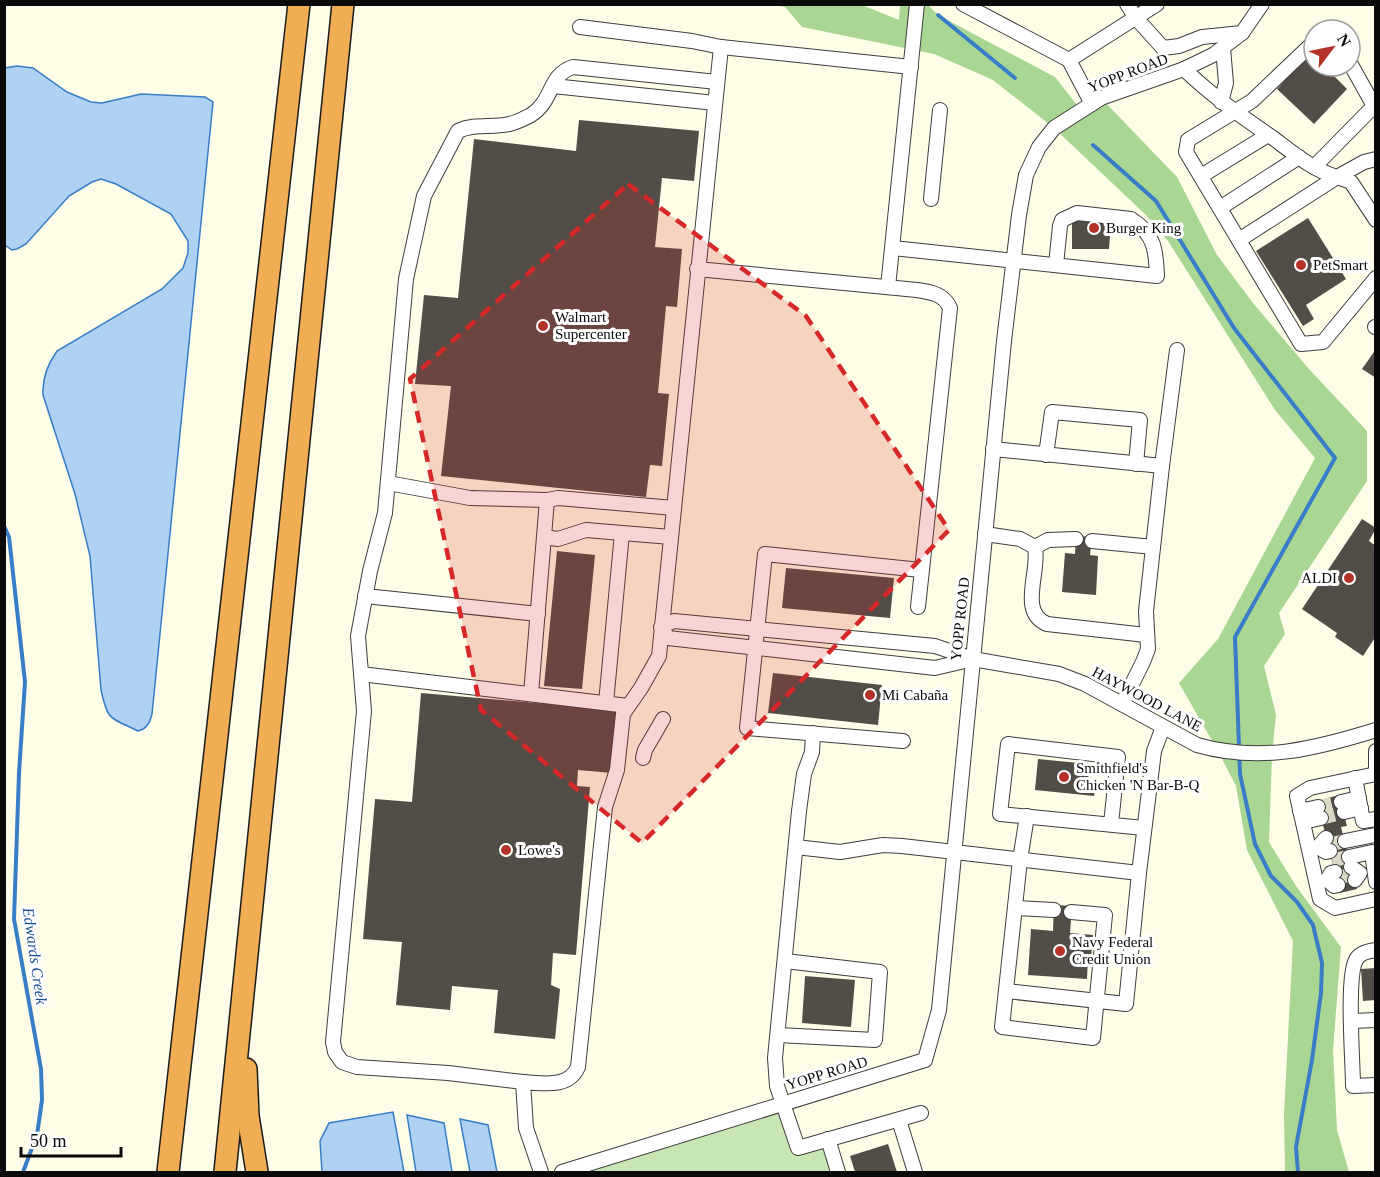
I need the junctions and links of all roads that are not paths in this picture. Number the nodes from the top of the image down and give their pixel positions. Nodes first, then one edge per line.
1 (298, 4) edge
2 (343, 4) edge
3 (917, 4) edge
4 (963, 4) edge
5 (1127, 4) edge
6 (1157, 4) edge
7 (1262, 4) edge
8 (1136, 18) junction
9 (580, 27) dead end
10 (1242, 33) junction
11 (721, 47) junction
12 (1223, 48) junction
13 (1302, 53) edge
14 (1069, 60) junction
15 (911, 67) junction
16 (1184, 69) junction
17 (1358, 78) edge
18 (717, 82) junction
19 (553, 86) junction
20 (1221, 102) junction
21 (715, 103) junction
22 (1092, 104) junction
23 (940, 110) dead end
24 (1234, 111) junction
25 (1268, 135) junction
26 (1299, 157) junction
27 (1376, 159) edge
28 (1314, 166) junction
29 (1201, 176) junction
30 (1337, 177) junction
31 (931, 199) dead end
32 (1220, 208) junction
33 (1376, 220) edge
34 (1239, 240) junction
35 (893, 248) junction
36 (1013, 261) junction
37 (1056, 265) junction
38 (697, 269) junction
39 (1376, 278) edge
40 (888, 287) junction
41 (1177, 350) dead end
42 (993, 449) junction
43 (1046, 455) junction
44 (1136, 464) junction
45 (1162, 466) junction
46 (388, 483) junction
47 (547, 500) junction
48 (674, 508) junction
49 (621, 533) junction
50 (986, 534) junction
51 (544, 537) junction
52 (671, 537) junction
53 (1076, 539) dead end
54 (1092, 541) dead end
55 (1153, 546) junction
56 (1035, 547) junction
57 (921, 570) junction
58 (365, 596) junction
59 (918, 607) dead end
60 (538, 614) junction
61 (661, 627) junction
62 (758, 629) junction
63 (1146, 635) junction
64 (755, 647) junction
65 (973, 659) junction
66 (361, 674) junction
67 (531, 694) junction
68 (606, 703) junction
69 (1122, 704) junction
70 (628, 706) junction
71 (663, 719) dead end
72 (1163, 727) junction
73 (1373, 731) edge
74 (813, 733) junction
75 (903, 741) dead end
76 (1376, 746) edge
77 (1376, 751) edge
78 (644, 758) dead end
79 (1376, 766) edge
80 (1376, 774) edge
81 (1354, 778) junction
82 (1360, 803) junction
83 (1342, 807) tunnel mouth
84 (1320, 812) tunnel mouth
85 (1027, 816) junction
86 (1301, 817) junction
87 (1376, 819) edge
88 (1111, 825) junction
89 (1144, 828) junction
90 (1375, 835) edge
91 (796, 847) junction
92 (954, 852) junction
93 (1374, 852) edge
94 (1020, 860) junction
95 (1355, 860) edge
96 (1327, 863) junction
97 (1139, 873) junction
98 (1376, 899) edge
99 (1015, 908) junction
100 (1054, 910) dead end
101 (1071, 912) dead end
102 (1376, 950) edge
103 (785, 961) junction
104 (244, 981) junction
105 (1006, 991) junction
106 (1098, 1001) junction
107 (1376, 1020) edge
108 (1352, 1021) junction
109 (778, 1035) junction
110 (524, 1082) junction
111 (1376, 1085) edge
112 (783, 1104) junction
113 (921, 1113) dead end
114 (899, 1120) junction
115 (828, 1139) junction
116 (168, 1173) edge
117 (225, 1173) edge
118 (257, 1173) edge
119 (541, 1173) edge
120 (562, 1173) edge
121 (838, 1173) edge
122 (915, 1173) edge

1 - 116 highway
2 - 104 highway
3 - 15 street
4 - 14 street
5 - 8 street
6 - 8 street
7 - 10 street, YOPP ROAD
8 - 10 street
8 - 14 street
9 - 11 street
10 - 12 street, YOPP ROAD
11 - 15 street
11 - 18 street
12 - 16 street, YOPP ROAD
12 - 20 street
13 - 24 street
14 - 22 street
15 - 35 street
16 - 20 street
16 - 22 street, YOPP ROAD
17 - 28 street
18 - 19 street
18 - 21 street
19 - 21 street
19 - 46 street
20 - 24 street
21 - 38 street
22 - 36 street, YOPP ROAD
23 - 31 street
24 - 25 street
24 - 29 street
25 - 26 street
25 - 29 street
26 - 28 street
26 - 32 street
27 - 30 street
28 - 30 street
29 - 32 street
30 - 33 street
30 - 34 street
32 - 34 street
34 - 39 street
35 - 36 street
35 - 40 street
36 - 37 street
36 - 42 street, YOPP ROAD
37 - 37 street
38 - 40 street
38 - 48 street
40 - 57 street
41 - 45 street
42 - 43 street
42 - 50 street, YOPP ROAD
43 - 44 street
43 - 44 street
44 - 45 street
45 - 55 street
46 - 47 street
46 - 58 street
47 - 48 street
47 - 51 street
48 - 52 street
49 - 51 street
49 - 52 street
49 - 68 street
50 - 56 street
50 - 65 street, YOPP ROAD
51 - 60 street
52 - 61 street
53 - 56 street
54 - 55 street
55 - 63 street
56 - 63 street
57 - 59 street
57 - 62 street
58 - 60 street
58 - 66 street
60 - 67 street
61 - 62 street
61 - 64 street
61 - 70 street
62 - 64 street
62 - 65 street
63 - 69 street
64 - 65 street
64 - 74 street
65 - 69 street, HAYWOOD LANE
65 - 92 street, YOPP ROAD
66 - 67 street
66 - 110 street
67 - 68 street
68 - 70 street
69 - 72 street, HAYWOOD LANE
70 - 110 street
71 - 78 street
72 - 73 street, HAYWOOD LANE
72 - 89 street
73 - 76 street
74 - 75 street
74 - 91 street
77 - 79 street
80 - 81 street
81 - 82 street
81 - 86 street
82 - 83 street
82 - 87 street
84 - 86 street
85 - 88 street
85 - 88 street
85 - 94 street
86 - 96 street
88 - 89 street
89 - 97 street
90 - 93 street
90 - 95 street
91 - 92 street
91 - 103 street
92 - 94 street
92 - 112 street, YOPP ROAD
93 - 95 street
93 - 95 street
94 - 97 street
94 - 99 street
96 - 96 street
96 - 98 street
97 - 106 street
99 - 100 street
99 - 105 street
101 - 106 street
102 - 108 street
103 - 109 street
103 - 109 street
104 - 117 highway
104 - 118 highway
105 - 106 street
105 - 106 street
107 - 108 street
108 - 111 street
109 - 112 street
110 - 119 street
112 - 115 street
112 - 120 street, YOPP ROAD
113 - 114 street
114 - 115 street
114 - 122 street
115 - 121 street

